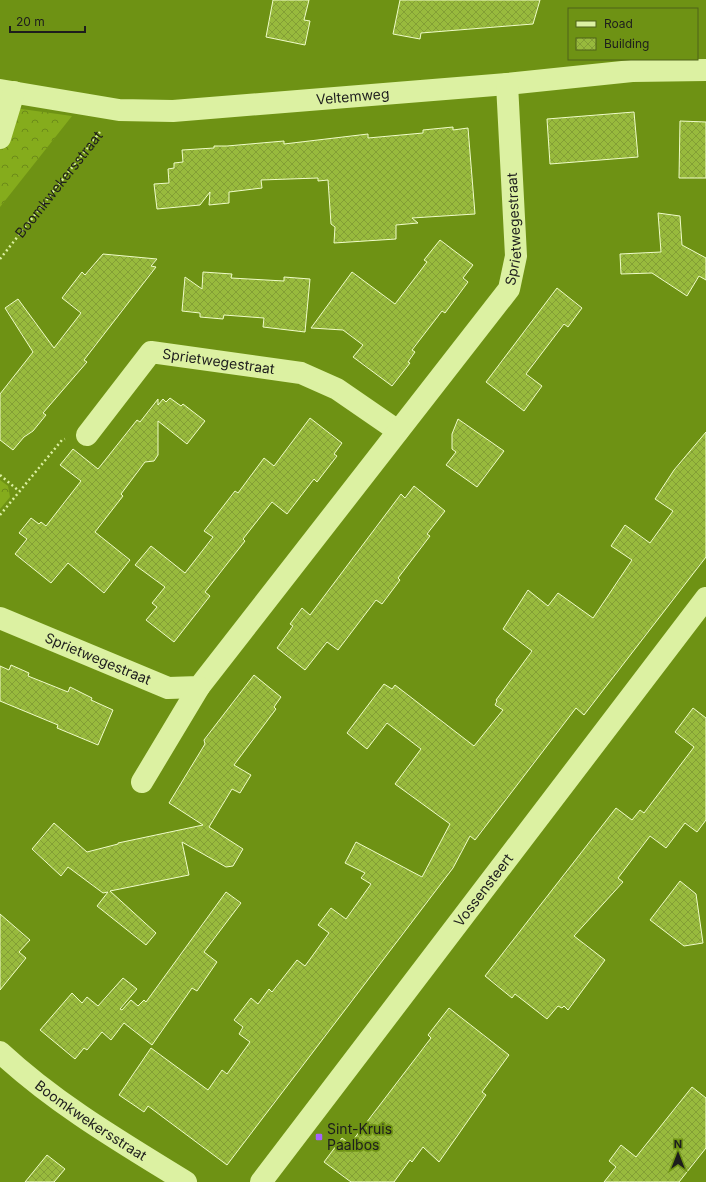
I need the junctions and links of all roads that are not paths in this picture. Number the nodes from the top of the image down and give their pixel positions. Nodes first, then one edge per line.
1 (706, 70) edge
2 (507, 84) junction
3 (7, 91) edge
4 (0, 138) edge
5 (398, 431) junction
6 (87, 435) road end
7 (706, 598) edge
8 (0, 618) edge
9 (199, 688) junction
10 (142, 782) dead end
11 (0, 1052) edge
12 (186, 1182) edge
13 (261, 1182) edge

1 - 2 street, Veltemweg
2 - 3 street, Veltemweg
2 - 5 street, Sprietwegestraat
3 - 4 street
5 - 6 street, Sprietwegestraat
5 - 9 street, Sprietwegestraat
7 - 13 street, Vossensteert
8 - 9 street, Sprietwegestraat
9 - 10 street, Sprietwegestraat
11 - 12 street, Boomkwekersstraat

